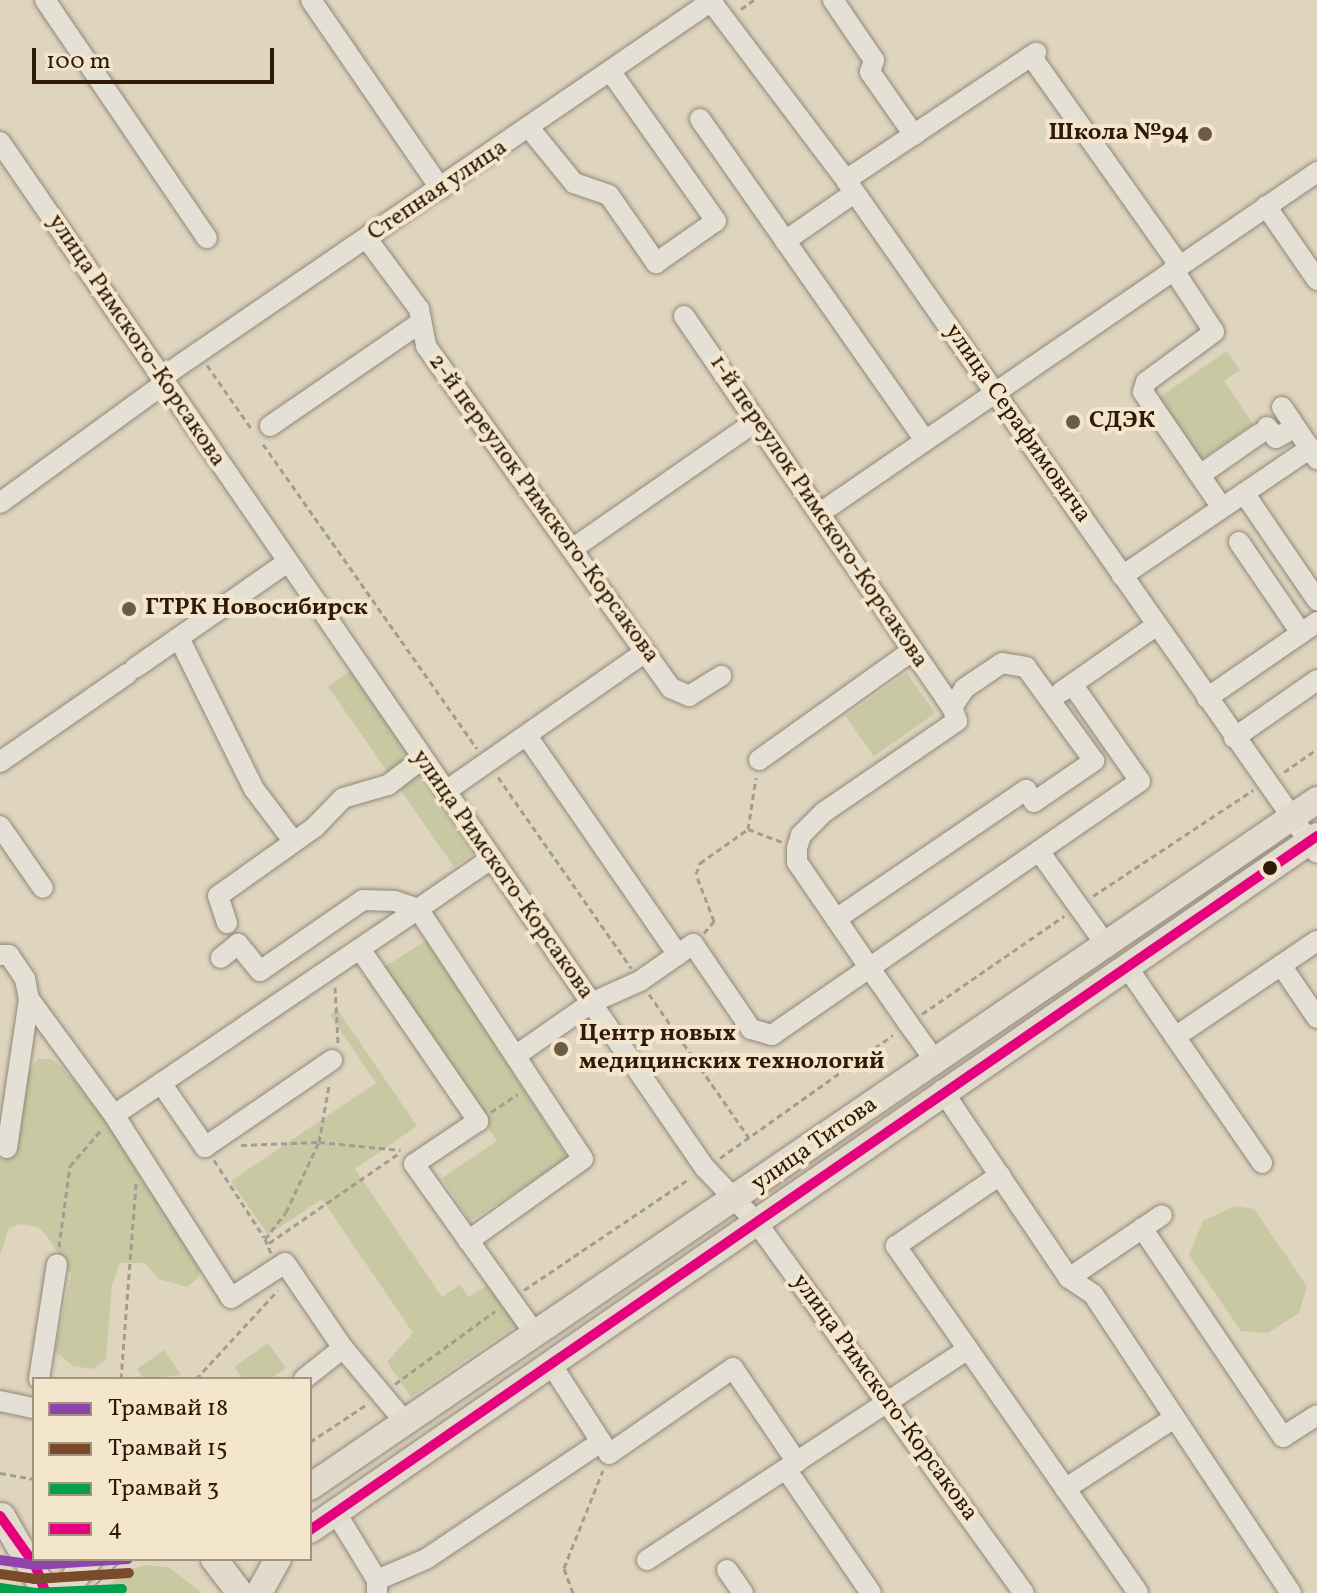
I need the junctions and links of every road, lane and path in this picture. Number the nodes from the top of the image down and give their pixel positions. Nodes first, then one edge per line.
1 (45, 0) edge
2 (311, 0) edge
3 (711, 0) edge
4 (833, 0) edge
5 (611, 72) junction
6 (700, 119) dead end
7 (530, 129) junction
8 (914, 135) junction
9 (0, 142) edge
10 (1317, 172) edge
11 (850, 186) junction
12 (441, 189) junction
13 (1266, 206) junction
14 (207, 238) dead end
15 (367, 239) junction
16 (785, 241) junction
17 (1176, 267) junction
18 (1317, 280) edge
19 (684, 316) dead end
20 (420, 323) junction
21 (198, 352) junction
22 (163, 380) junction
23 (995, 391) junction
24 (1282, 407) dead end
25 (756, 421) junction
26 (1295, 427) junction
27 (262, 433) junction
28 (925, 440) junction
29 (1313, 454) edge
30 (1200, 475) junction
31 (1244, 493) junction
32 (0, 503) edge
33 (1222, 508) junction
34 (820, 513) junction
35 (1239, 542) dead end
36 (572, 549) junction
37 (286, 563) junction
38 (1122, 576) junction
39 (1317, 600) edge
40 (1157, 625) junction
41 (1309, 628) edge
42 (179, 638) junction
43 (913, 650) junction
44 (645, 652) junction
45 (721, 676) dead end
46 (1317, 680) edge
47 (1072, 684) junction
48 (1051, 698) junction
49 (1207, 698) junction
50 (952, 707) junction
51 (527, 736) junction
52 (1234, 738) junction
53 (1317, 749) edge
54 (422, 759) junction
55 (759, 760) joint
56 (0, 762) edge
57 (488, 763) junction
58 (1266, 783) junction
59 (446, 791) junction
60 (1317, 800) edge
61 (1291, 817) junction
62 (0, 826) edge
63 (748, 829) junction
64 (294, 842) junction
65 (1314, 843) edge
66 (797, 848) junction
67 (1039, 851) junction
68 (492, 858) junction
69 (43, 888) dead end
70 (1078, 907) junction
71 (418, 909) junction
72 (836, 919) junction
73 (227, 923) dead end
74 (1317, 941) edge
75 (1106, 945) junction
76 (360, 949) junction
77 (686, 950) junction
78 (0, 955) edge
79 (221, 958) dead end
80 (337, 964) junction
81 (1281, 965) junction
82 (869, 967) junction
83 (1127, 967) junction
84 (640, 981) junction
85 (29, 999) junction
86 (591, 1003) junction
87 (1317, 1018) edge
88 (908, 1023) junction
89 (1175, 1037) junction
90 (518, 1054) junction
91 (332, 1060) junction
92 (936, 1062) junction
93 (535, 1082) junction
94 (161, 1083) junction
95 (942, 1090) junction
96 (114, 1115) junction
97 (478, 1121) junction
98 (749, 1138) junction
99 (319, 1142) junction
100 (205, 1147) junction
101 (7, 1148) dead end
102 (138, 1157) junction
103 (409, 1157) junction
104 (721, 1157) dead end
105 (1262, 1163) dead end
106 (1000, 1175) junction
107 (735, 1200) junction
108 (1162, 1215) dead end
109 (757, 1223) junction
110 (1142, 1228) junction
111 (266, 1241) junction
112 (468, 1241) junction
113 (57, 1264) joint
114 (278, 1268) junction
115 (1069, 1278) junction
116 (536, 1335) junction
117 (343, 1348) junction
118 (968, 1349) junction
119 (551, 1364) junction
120 (39, 1377) edge
121 (121, 1377) edge
122 (198, 1377) edge
123 (307, 1377) edge
124 (0, 1401) edge
125 (887, 1401) junction
126 (32, 1408) edge
127 (1317, 1415) edge
128 (1174, 1418) junction
129 (406, 1423) junction
130 (605, 1448) junction
131 (791, 1465) junction
132 (0, 1473) edge
133 (32, 1479) edge
134 (312, 1486) edge
135 (1065, 1489) junction
136 (336, 1513) junction
137 (1, 1516) edge
138 (32, 1521) edge
139 (312, 1529) edge
140 (647, 1560) dead end
141 (32, 1561) edge
142 (32, 1561) edge
143 (87, 1561) edge
144 (216, 1561) edge
145 (277, 1561) edge
146 (727, 1570) dead end
147 (0, 1583) edge
148 (377, 1586) edge
149 (1020, 1587) edge
150 (13, 1593) edge
151 (46, 1593) edge
152 (63, 1593) edge
153 (240, 1593) edge
154 (259, 1593) edge
155 (573, 1593) edge
156 (743, 1593) edge
157 (871, 1593) edge
158 (998, 1593) edge
159 (1138, 1593) edge
160 (1291, 1593) edge

1 - 14 street
2 - 12 street
3 - 5 street, Степная улица
3 - 11 street, улица Серафимовича
4 - 8 street
5 - 7 street, Степная улица
5 - 7 street
6 - 16 street
7 - 12 street, Степная улица
8 - 11 street
8 - 17 street
9 - 22 street, улица Римского-Корсакова
10 - 13 street
11 - 16 street
11 - 23 street, улица Серафимовича
12 - 15 street, Степная улица
13 - 17 street
13 - 18 street
15 - 20 street, 2-й переулок Римского-Корсакова
15 - 21 street, Степная улица
16 - 28 street
17 - 23 street
17 - 30 street
19 - 25 street, 1-й переулок Римского-Корсакова
20 - 27 street
20 - 36 street, 2-й переулок Римского-Корсакова
21 - 22 street, Степная улица
21 - 27 path
22 - 32 street, Степная улица
22 - 37 street, улица Римского-Корсакова
23 - 28 street
23 - 38 street, улица Серафимовича
24 - 26 street
25 - 34 street, 1-й переулок Римского-Корсакова
25 - 36 street
26 - 29 street
26 - 30 street
27 - 57 path
28 - 34 street
29 - 31 street
30 - 33 street
31 - 33 street
31 - 39 street
33 - 38 street
34 - 43 street, 1-й переулок Римского-Корсакова
35 - 41 street
36 - 44 street, 2-й переулок Римского-Корсакова
37 - 42 street
37 - 54 street, улица Римского-Корсакова
38 - 40 street, улица Серафимовича
40 - 47 street
40 - 49 street, улица Серафимовича
41 - 49 street
42 - 56 street
42 - 64 street
43 - 50 street, 1-й переулок Римского-Корсакова
43 - 55 street
44 - 45 street, 2-й переулок Римского-Корсакова
44 - 51 street
46 - 52 street
47 - 48 street
47 - 67 street
48 - 50 street
48 - 72 street
49 - 52 street, улица Серафимовича
50 - 66 street
51 - 57 street
51 - 77 street
52 - 58 street, улица Серафимовича
53 - 58 path
54 - 59 street, улица Римского-Корсакова
54 - 64 street
55 - 63 path
57 - 59 street
57 - 84 path
58 - 61 street, улица Серафимовича
58 - 70 path
59 - 68 street, улица Римского-Корсакова
60 - 61 main road, улица Титова
61 - 65 street, улица Серафимовича
61 - 75 main road, улица Титова
62 - 69 street
63 - 66 path
63 - 77 path
64 - 73 street
65 - 83 main road, улица Титова
66 - 72 street
67 - 70 street
67 - 82 street
68 - 71 street
68 - 86 street, улица Римского-Корсакова
70 - 75 street
70 - 88 path
71 - 76 street
71 - 79 street
71 - 90 street
72 - 82 street
74 - 81 street
75 - 92 main road, улица Титова
76 - 80 street
76 - 97 street
77 - 82 street
77 - 84 street
78 - 85 street
80 - 91 path
80 - 94 street
81 - 87 street
81 - 89 street
82 - 88 street
83 - 89 street
83 - 95 main road, улица Титова
84 - 86 street
84 - 98 path
85 - 96 street
85 - 101 street
86 - 90 street
86 - 107 street, улица Римского-Корсакова
88 - 92 street
88 - 98 path
89 - 105 street
90 - 93 street
91 - 99 path
91 - 100 street
92 - 107 main road, улица Титова
93 - 97 path
93 - 112 street
94 - 96 street
94 - 100 street
95 - 106 street
95 - 109 main road, улица Титова
96 - 102 street
96 - 113 path
97 - 103 street
98 - 104 path
99 - 100 path
99 - 103 path
99 - 111 path
100 - 111 path
102 - 114 street
102 - 121 path
103 - 111 path
103 - 112 street
106 - 115 street
106 - 118 street
107 - 109 street, улица Римского-Корсакова
107 - 116 main road, улица Титова
108 - 110 street
109 - 119 main road, улица Титова
109 - 125 street, улица Римского-Корсакова
110 - 115 street
110 - 127 street
111 - 114 path
112 - 116 street
113 - 120 street
114 - 117 street
114 - 122 path
115 - 128 street
116 - 129 main road, улица Титова
117 - 123 street
117 - 129 street
118 - 125 street
118 - 135 street
119 - 130 street
119 - 136 main road, улица Титова
124 - 126 street
125 - 131 street
125 - 149 street, улица Римского-Корсакова
128 - 135 street
128 - 160 street
129 - 134 main road, улица Титова
130 - 131 street
130 - 148 street
130 - 155 path
131 - 140 street
131 - 157 street
132 - 133 path
135 - 159 street
136 - 139 main road, улица Титова
136 - 148 street
137 - 138 main road
137 - 141 main road
142 - 151 main road
143 - 152 main road
144 - 153 main road
145 - 154 main road
146 - 156 street
147 - 150 path
149 - 158 street

